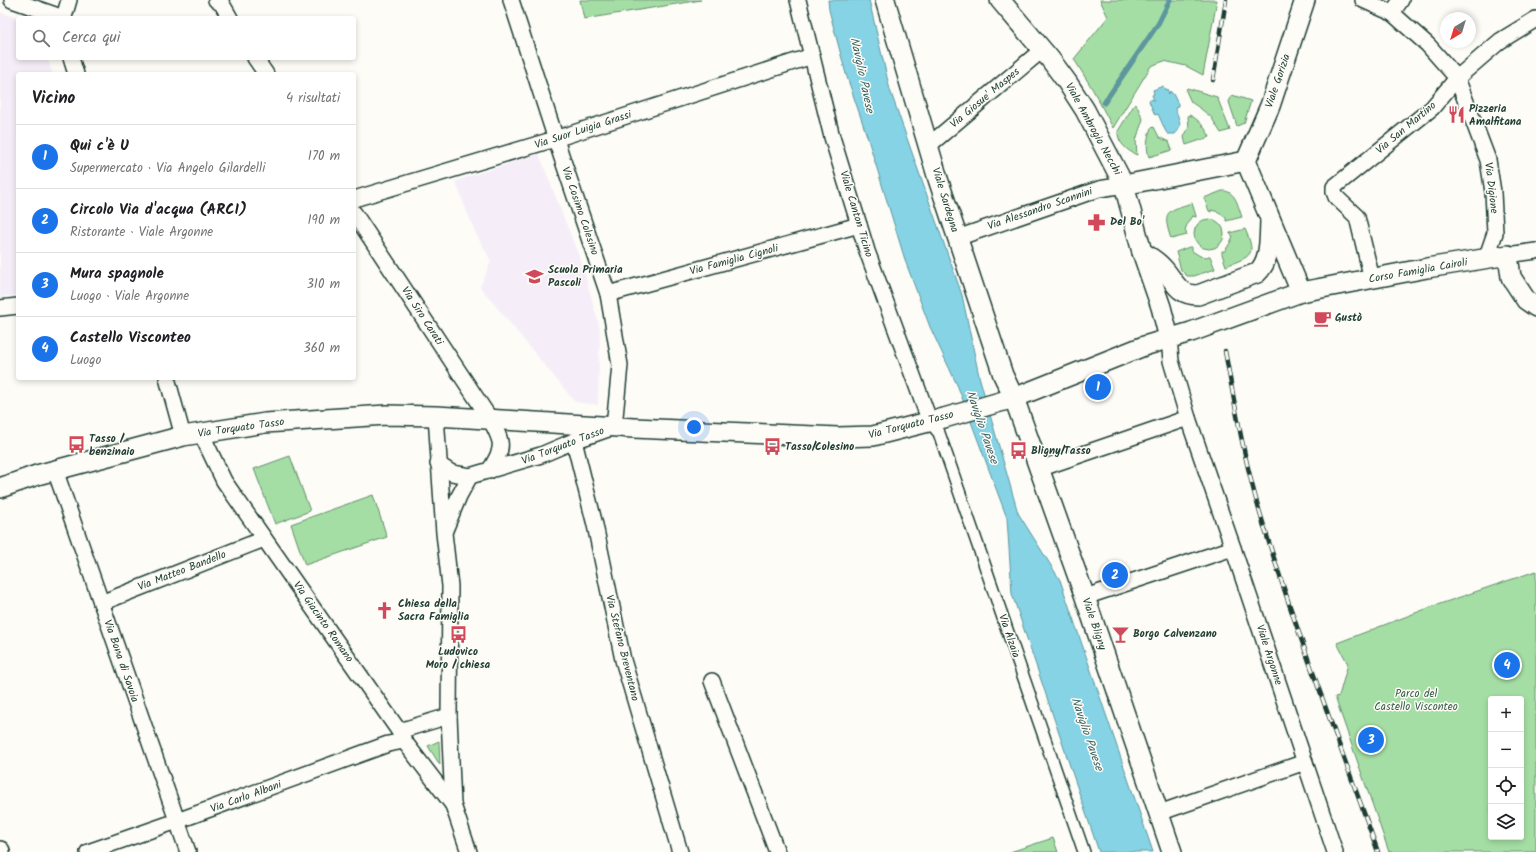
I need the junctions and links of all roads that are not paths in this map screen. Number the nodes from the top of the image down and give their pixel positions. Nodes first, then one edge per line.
1 (12, 0) edge
2 (69, 0) edge
3 (216, 0) edge
4 (511, 0) edge
5 (798, 0) edge
6 (885, 0) edge
7 (1000, 0) edge
8 (1305, 0) edge
9 (1363, 0) edge
10 (1401, 0) edge
11 (1392, 13) junction
12 (58, 16) edge
13 (65, 16) edge
14 (229, 16) edge
15 (1536, 19) edge
16 (1042, 50) junction
17 (812, 56) junction
18 (72, 60) edge
19 (257, 60) edge
20 (75, 72) edge
21 (265, 72) edge
22 (1457, 78) junction
23 (555, 139) junction
24 (928, 146) junction
25 (1246, 161) junction
26 (1124, 186) junction
27 (356, 198) edge
28 (356, 216) edge
29 (1270, 221) junction
30 (859, 225) junction
31 (957, 238) junction
32 (1536, 251) edge
33 (1142, 252) junction
34 (1508, 255) junction
35 (1486, 258) junction
36 (1372, 279) junction
37 (1301, 292) junction
38 (608, 294) junction
39 (16, 306) edge
40 (1536, 307) edge
41 (0, 308) edge
42 (1169, 338) junction
43 (169, 380) edge
44 (1014, 398) junction
45 (436, 416) junction
46 (1188, 418) junction
47 (490, 419) junction
48 (930, 422) junction
49 (614, 427) junction
50 (192, 434) junction
51 (574, 441) junction
52 (438, 464) junction
53 (1039, 469) junction
54 (55, 470) junction
55 (490, 471) junction
56 (470, 476) junction
57 (0, 488) edge
58 (444, 533) junction
59 (264, 539) junction
60 (1233, 548) junction
61 (1085, 597) junction
62 (101, 603) junction
63 (712, 681) dead end
64 (449, 716) junction
65 (401, 736) junction
66 (1305, 762) junction
67 (453, 805) junction
68 (1159, 813) junction
69 (177, 822) junction
70 (88, 852) edge
71 (188, 852) edge
72 (469, 852) edge
73 (680, 852) edge
74 (777, 852) edge
75 (1084, 852) edge
76 (1172, 852) edge
77 (1335, 852) edge

1 - 12 street
2 - 13 street
3 - 14 street
4 - 23 street, Via Cosimo Colesino
5 - 17 street, Viale Canton Ticino
6 - 24 street, Viale Sardegna
7 - 16 street, Viale Ambrogio Necchi
8 - 25 street, Viale Gorizia
9 - 11 street, Via Digione
10 - 11 street
11 - 22 street, Via Digione
15 - 22 street, Via San Martino
16 - 24 street, Via Giosue' Maspes
16 - 26 street, Viale Ambrogio Necchi
17 - 23 street, Via Suor Luigia Grassi
17 - 30 street, Viale Canton Ticino
18 - 20 street
19 - 21 street
22 - 35 street, Via Digione
22 - 36 street, Via San Martino
23 - 27 street, Via Suor Luigia Grassi
23 - 38 street, Via Cosimo Colesino
24 - 31 street, Viale Sardegna
25 - 26 street
25 - 29 street
26 - 31 street, Via Alessandro Scannini
26 - 33 street, Viale Ambrogio Necchi
28 - 47 street, Via Siro Carati
29 - 33 street
29 - 37 street
30 - 38 street, Via Famiglia Cignoli
30 - 48 street, Viale Canton Ticino
31 - 44 street, Viale Sardegna
32 - 34 street, Corso Famiglia Cairoli
33 - 42 street, Viale Ambrogio Necchi
34 - 35 street, Corso Famiglia Cairoli
34 - 40 street
35 - 36 street, Corso Famiglia Cairoli
36 - 37 street, Corso Famiglia Cairoli
37 - 42 street, Corso Famiglia Cairoli
38 - 49 street, Via Cosimo Colesino
39 - 41 street
42 - 44 street, Via Torquato Tasso
42 - 46 street, Viale Argonne
43 - 50 street, Via Giacinto Romano
44 - 48 street, Via Torquato Tasso
44 - 53 street, Viale Bligny
45 - 47 street, Via Torquato Tasso
45 - 50 street, Via Torquato Tasso
45 - 52 street
46 - 53 street
46 - 60 street, Viale Argonne
47 - 49 street, Via Torquato Tasso
47 - 55 street
48 - 49 street, Via Torquato Tasso
48 - 75 street, Via Alzaia
49 - 51 street, Via Torquato Tasso
50 - 54 street, Via Torquato Tasso
50 - 59 street, Via Giacinto Romano
51 - 55 street, Via Torquato Tasso
51 - 73 street, Via Stefano Breventano
52 - 56 street
52 - 58 street
53 - 61 street, Viale Bligny
54 - 57 street, Via Torquato Tasso
54 - 62 street, Via Bona di Savoia
55 - 56 street, Via Torquato Tasso
56 - 58 street
58 - 64 street
59 - 62 street, Via Matteo Bandello
59 - 65 street, Via Giacinto Romano
60 - 61 street
60 - 66 street, Viale Argonne
61 - 68 street, Viale Bligny
62 - 69 street, Via Bona di Savoia
63 - 74 street
64 - 65 street, Via Carlo Albani
64 - 67 street
65 - 67 street, Via Giacinto Romano
65 - 69 street, Via Carlo Albani
66 - 68 street
66 - 77 street, Viale Argonne
67 - 72 street
68 - 76 street, Viale Bligny
69 - 70 street, Via Carlo Albani
69 - 71 street, Via Bona di Savoia

